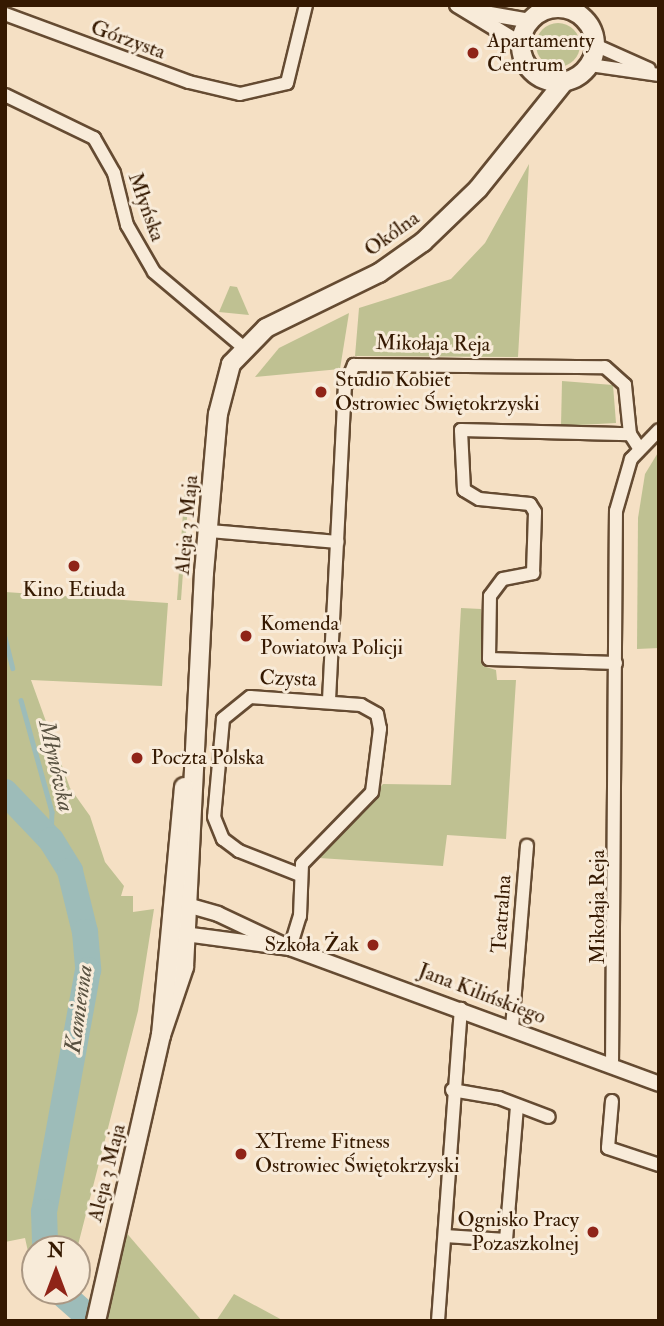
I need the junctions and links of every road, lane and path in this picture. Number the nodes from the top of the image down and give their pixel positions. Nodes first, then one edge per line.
1 (306, 5) edge
2 (594, 5) edge
3 (561, 7) edge
4 (462, 8) edge
5 (5, 14) edge
6 (531, 21) junction
7 (588, 24) junction
8 (521, 44) junction
9 (595, 45) junction
10 (590, 65) junction
11 (530, 70) junction
12 (659, 74) edge
13 (564, 82) junction
14 (5, 95) edge
15 (533, 115) junction
16 (243, 347) junction
17 (659, 430) edge
18 (630, 434) junction
19 (639, 448) junction
20 (210, 531) junction
21 (338, 542) junction
22 (617, 663) junction
23 (329, 700) junction
24 (196, 713) junction
25 (527, 846) dead end
26 (300, 875) junction
27 (187, 905) junction
28 (173, 918) junction
29 (185, 934) junction
30 (290, 948) junction
31 (461, 1009) junction
32 (512, 1028) junction
33 (161, 1035) junction
34 (612, 1066) junction
35 (659, 1084) edge
36 (452, 1090) junction
37 (612, 1101) dead end
38 (517, 1105) junction
39 (549, 1117) dead end
40 (659, 1165) edge
41 (445, 1236) junction
42 (96, 1321) edge
43 (439, 1321) edge

1 - 5 street, Górzysta
2 - 7 main road
3 - 6 main road
3 - 7 main road
4 - 6 street
4 - 8 street
6 - 8 main road
7 - 9 main road
8 - 11 main road
9 - 10 main road
9 - 12 street
10 - 12 street
10 - 13 main road
11 - 13 main road
11 - 15 main road
13 - 15 main road, Okólna
14 - 16 street, Młyńska
15 - 16 main road, Okólna
16 - 20 main road, Aleja 3 Maja
17 - 19 street, Mikołaja Reja
18 - 19 street, Mikołaja Reja
18 - 21 street, Mikołaja Reja
18 - 22 street
19 - 22 street, Mikołaja Reja
20 - 21 street
20 - 24 main road, Aleja 3 Maja
21 - 23 street, Mikołaja Reja
22 - 34 street, Mikołaja Reja
23 - 26 street, Czysta
23 - 26 street, Czysta
24 - 27 main road, Aleja 3 Maja
24 - 28 main road, Aleja 3 Maja
25 - 32 street, Teatralna
26 - 30 street, Czysta
27 - 28 street
27 - 29 main road, Aleja 3 Maja
27 - 30 street, Jana Kilińskiego
28 - 29 street
28 - 33 main road, Aleja 3 Maja
29 - 30 street, Jana Kilińskiego
29 - 33 main road, Aleja 3 Maja
30 - 31 street, Jana Kilińskiego
31 - 32 street, Jana Kilińskiego
31 - 36 street
32 - 34 street, Jana Kilińskiego
33 - 42 main road, Aleja 3 Maja
34 - 35 street, Jana Kilińskiego
36 - 38 street
36 - 41 street
37 - 40 street
38 - 39 street
38 - 41 street
41 - 43 street

